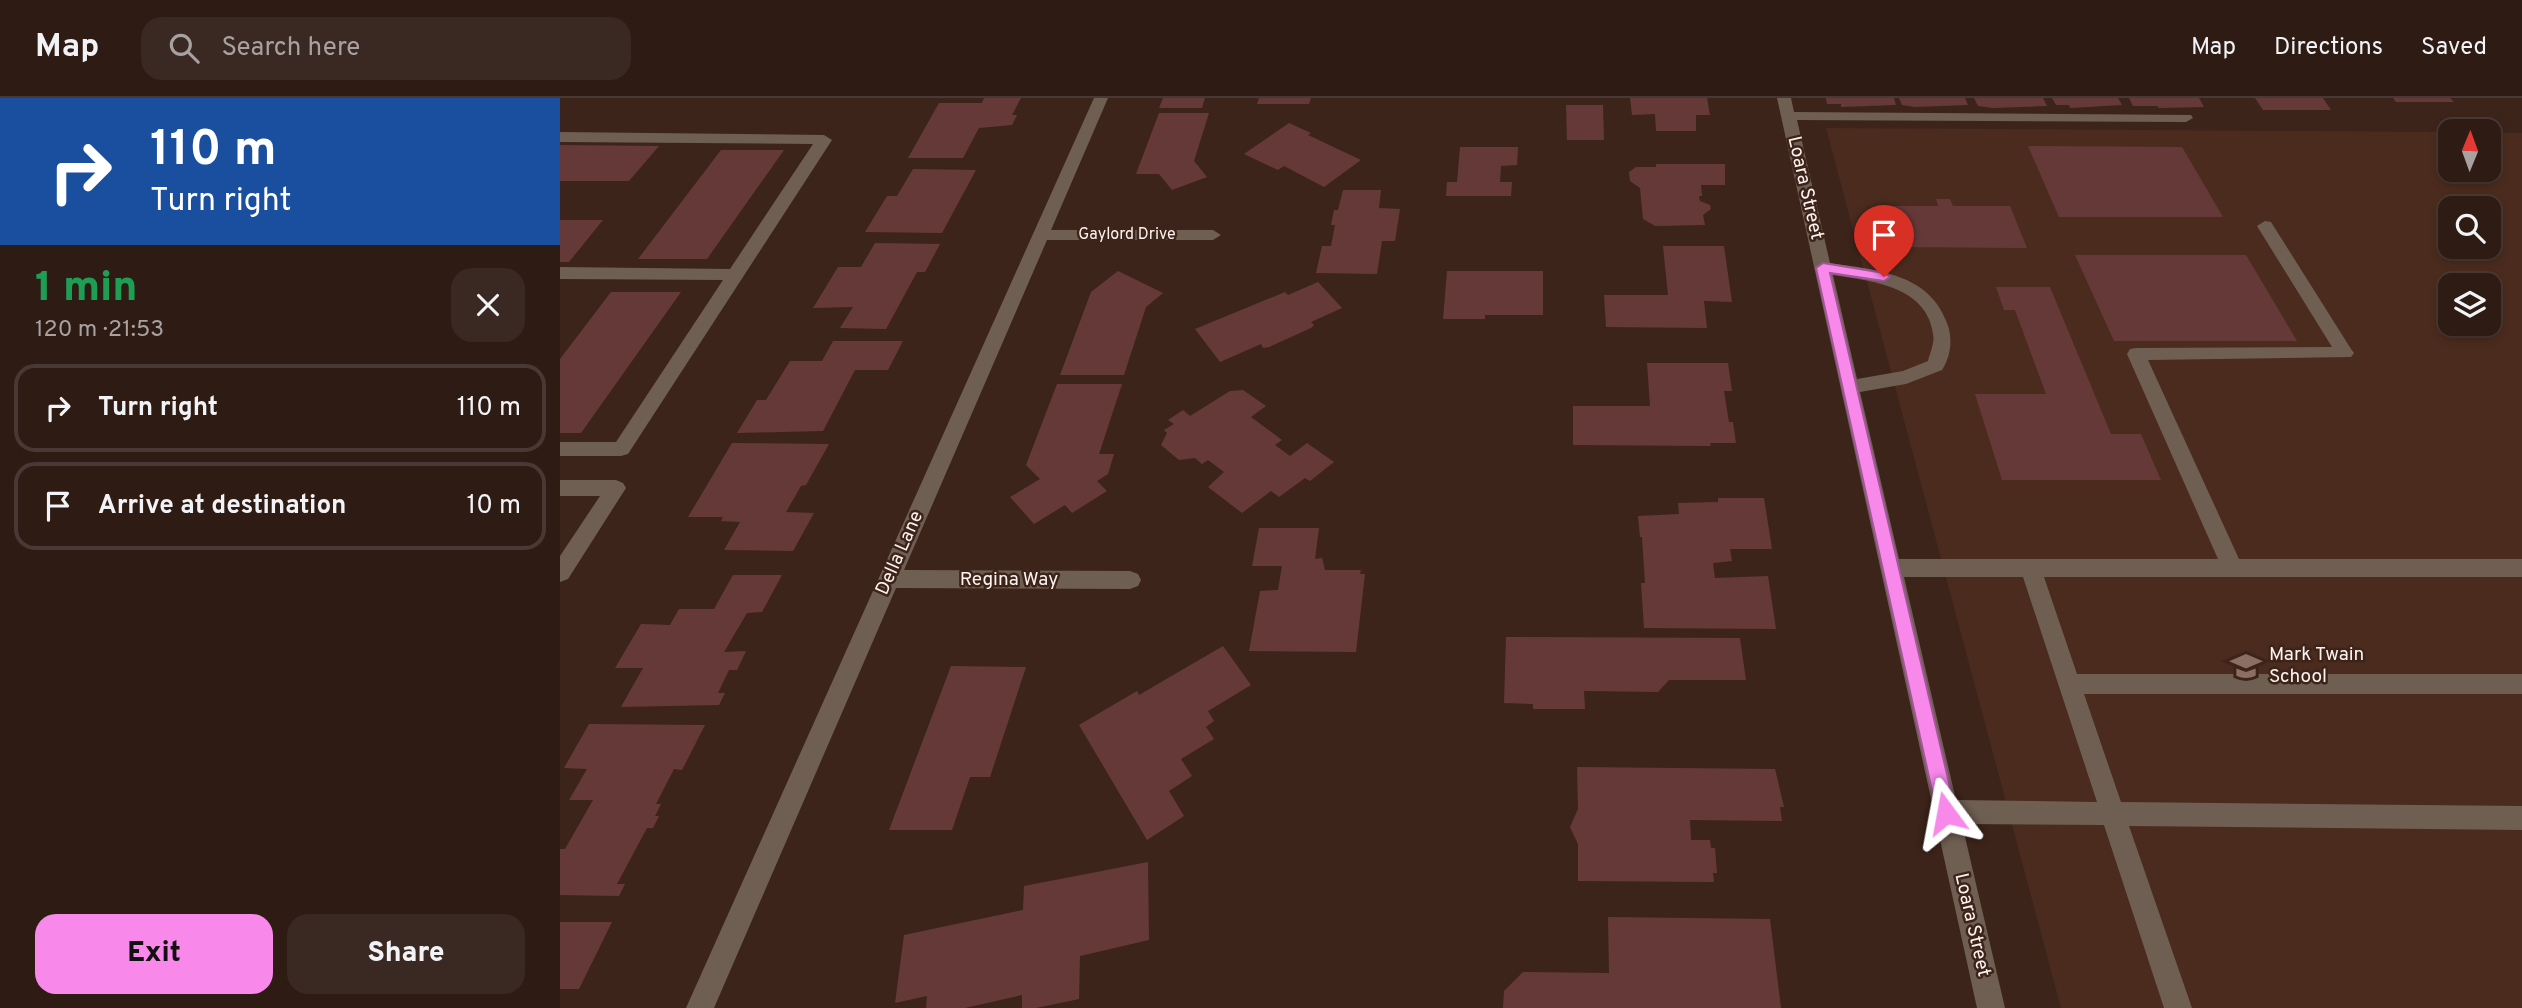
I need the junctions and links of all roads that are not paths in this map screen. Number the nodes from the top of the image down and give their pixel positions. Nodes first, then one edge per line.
1 (1101, 98) edge
2 (1786, 107) edge
3 (2186, 118) dead end
4 (560, 137) edge
5 (2265, 226) dead end
6 (1040, 235) junction
7 (1213, 235) dead end
8 (1823, 268) junction
9 (560, 273) edge
10 (735, 275) junction
11 (1850, 387) junction
12 (560, 449) edge
13 (560, 488) edge
14 (1891, 568) junction
15 (2232, 568) junction
16 (2516, 568) edge
17 (2031, 569) junction
18 (560, 573) edge
19 (888, 579) junction
20 (1130, 580) dead end
21 (2522, 586) edge
22 (2069, 684) junction
23 (2522, 684) edge
24 (1946, 813) junction
25 (2111, 814) junction
26 (2522, 818) edge
27 (700, 1008) edge
28 (1991, 1008) edge
29 (2178, 1008) edge

1 - 6 street, Della Lane
2 - 3 street
2 - 8 street, Loara Street
4 - 10 street
5 - 15 street
6 - 7 street, Gaylord Drive
6 - 19 street, Della Lane
8 - 11 street, Loara Street
8 - 11 street
9 - 10 street
10 - 12 street
11 - 14 street, Loara Street
13 - 18 street
14 - 17 street
14 - 24 street, Loara Street
15 - 16 street
15 - 17 street
16 - 21 street
17 - 22 street
19 - 20 street, Regina Way
19 - 27 street, Della Lane
22 - 23 street
22 - 25 street
24 - 25 street
24 - 28 street, Loara Street
25 - 26 street
25 - 29 street

